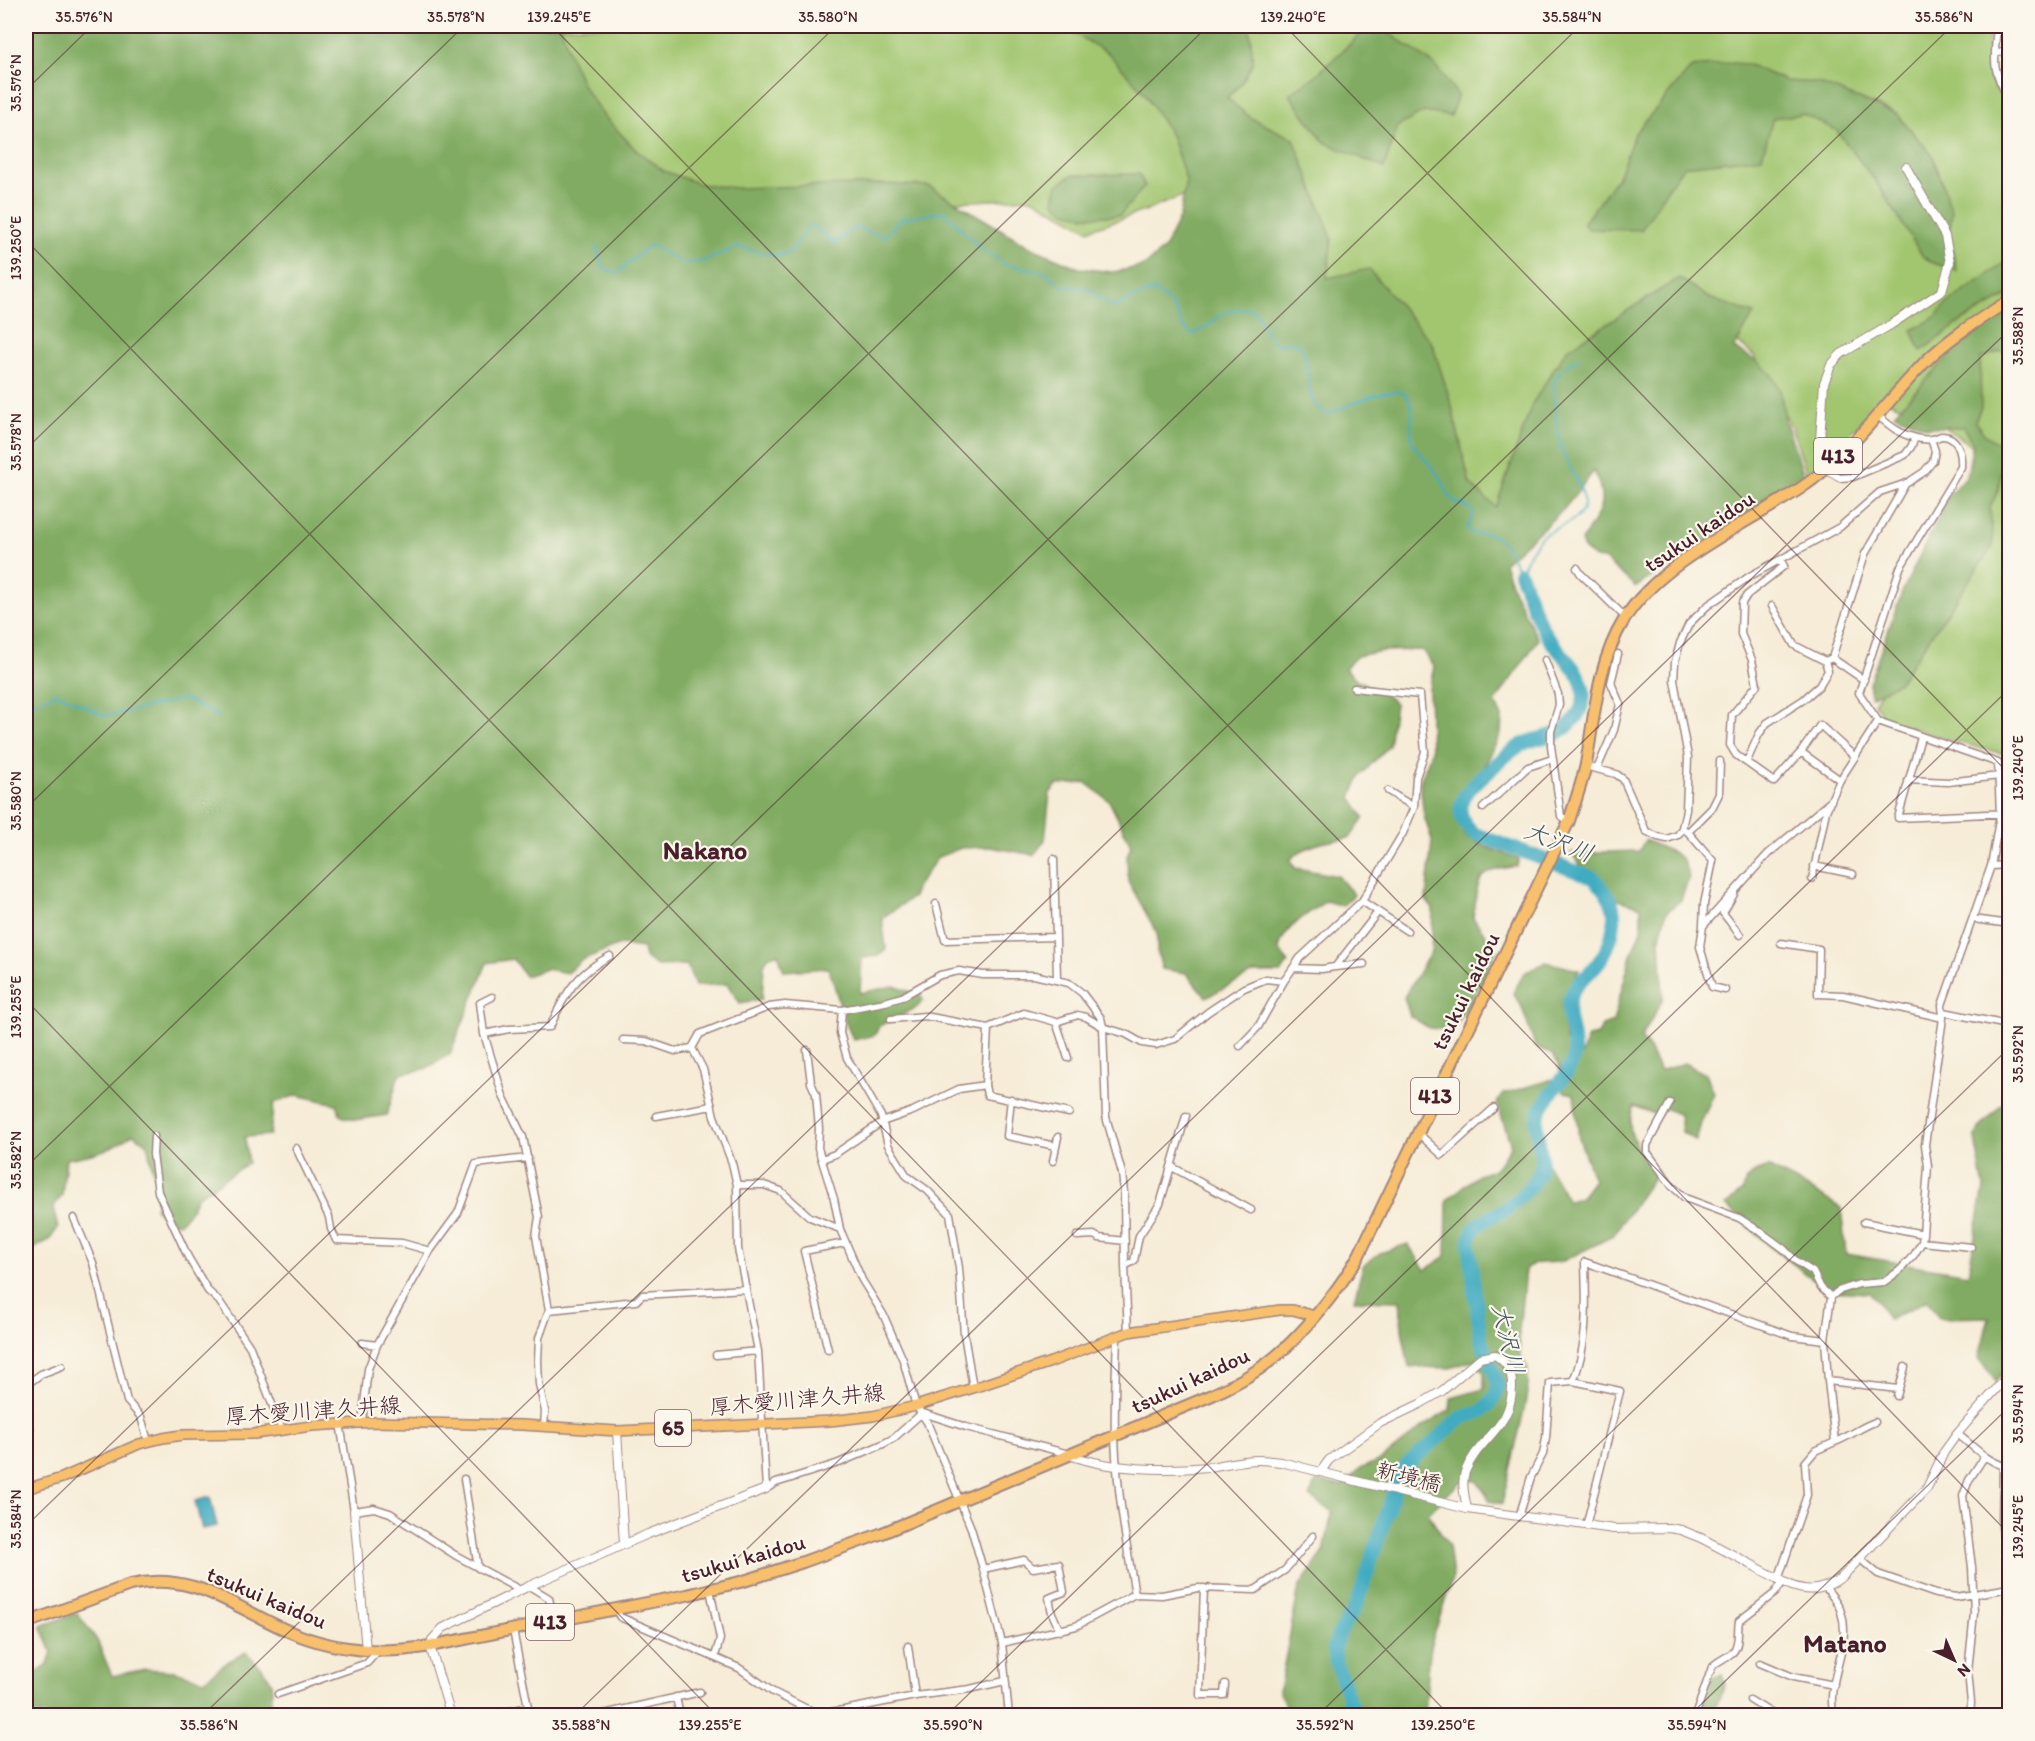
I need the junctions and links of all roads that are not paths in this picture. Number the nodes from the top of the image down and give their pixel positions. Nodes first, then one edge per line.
1 (1997, 26) edge
2 (2010, 50) edge
3 (1995, 54) junction
4 (2010, 101) edge
5 (1906, 166) dead end
6 (2010, 300) edge
7 (1877, 414) junction
8 (1915, 438) junction
9 (1931, 439) junction
10 (1826, 470) junction
11 (1907, 483) junction
12 (1781, 561) junction
13 (1577, 568) dead end
14 (1772, 606) dead end
15 (1625, 617) junction
16 (1618, 654) dead end
17 (1828, 659) junction
18 (1545, 660) dead end
19 (1864, 680) junction
20 (1354, 688) dead end
21 (1878, 721) junction
22 (1921, 737) junction
23 (1801, 752) junction
24 (1855, 757) junction
25 (1552, 759) junction
26 (1720, 761) dead end
27 (1747, 761) junction
28 (1585, 766) junction
29 (1597, 769) junction
30 (1999, 776) junction
31 (1840, 780) junction
32 (1908, 780) junction
33 (1388, 791) dead end
34 (1831, 801) junction
35 (1414, 807) junction
36 (1483, 808) dead end
37 (2010, 813) edge
38 (2000, 815) junction
39 (1569, 821) junction
40 (1685, 830) junction
41 (1054, 859) dead end
42 (2010, 865) edge
43 (1814, 866) junction
44 (1991, 866) junction
45 (1853, 874) dead end
46 (1812, 879) dead end
47 (1734, 890) junction
48 (1362, 901) junction
49 (936, 904) dead end
50 (1378, 912) junction
51 (1973, 919) junction
52 (2010, 924) edge
53 (1703, 926) junction
54 (1407, 931) dead end
55 (1740, 934) dead end
56 (1055, 937) junction
57 (1781, 943) dead end
58 (610, 956) dead end
59 (1364, 964) dead end
60 (1335, 967) junction
61 (1293, 968) junction
62 (1057, 979) junction
63 (1284, 981) junction
64 (1725, 990) dead end
65 (2010, 993) edge
66 (492, 997) dead end
67 (842, 1010) junction
68 (1944, 1015) junction
69 (891, 1019) dead end
70 (1056, 1022) junction
71 (1103, 1027) junction
72 (988, 1028) junction
73 (484, 1034) junction
74 (623, 1040) dead end
75 (1240, 1046) dead end
76 (692, 1048) junction
77 (807, 1050) dead end
78 (1068, 1058) dead end
79 (985, 1085) junction
80 (1011, 1099) junction
81 (1670, 1103) dead end
82 (712, 1106) junction
83 (1494, 1108) dead end
84 (1069, 1113) dead end
85 (656, 1116) dead end
86 (1186, 1116) dead end
87 (882, 1122) junction
88 (1418, 1132) junction
89 (154, 1136) dead end
90 (1058, 1137) dead end
91 (1056, 1146) junction
92 (296, 1148) dead end
93 (528, 1158) junction
94 (822, 1159) junction
95 (1053, 1161) dead end
96 (1172, 1167) junction
97 (737, 1185) junction
98 (1251, 1210) dead end
99 (74, 1218) dead end
100 (1864, 1222) dead end
101 (840, 1229) junction
102 (1923, 1234) junction
103 (1077, 1236) dead end
104 (1125, 1241) junction
105 (845, 1242) junction
106 (1922, 1242) junction
107 (1971, 1247) dead end
108 (430, 1251) junction
109 (1125, 1266) junction
110 (746, 1289) junction
111 (1831, 1297) junction
112 (549, 1310) junction
113 (1315, 1316) junction
114 (1128, 1332) junction
115 (1117, 1336) junction
116 (1826, 1340) junction
117 (362, 1343) dead end
118 (377, 1345) junction
119 (828, 1350) dead end
120 (758, 1351) junction
121 (716, 1355) dead end
122 (62, 1366) dead end
123 (1905, 1367) dead end
124 (2010, 1372) edge
125 (1573, 1381) junction
126 (1828, 1381) junction
127 (26, 1385) edge
128 (973, 1388) junction
129 (920, 1410) junction
130 (26, 1418) edge
131 (362, 1422) junction
132 (1875, 1422) dead end
133 (340, 1423) junction
134 (763, 1424) junction
135 (544, 1426) junction
136 (30, 1429) dead end
137 (282, 1430) junction
138 (617, 1431) junction
139 (1957, 1434) junction
140 (1115, 1436) junction
141 (148, 1441) junction
142 (1835, 1442) junction
143 (1070, 1455) junction
144 (1984, 1457) junction
145 (1116, 1465) junction
146 (2006, 1466) edge
147 (1321, 1471) junction
148 (464, 1479) dead end
149 (26, 1489) edge
150 (766, 1489) junction
151 (467, 1496) junction
152 (459, 1497) dead end
153 (959, 1501) junction
154 (1465, 1508) junction
155 (354, 1511) junction
156 (1519, 1517) junction
157 (1586, 1526) junction
158 (1313, 1536) dead end
159 (624, 1544) junction
160 (1859, 1558) junction
161 (478, 1568) junction
162 (983, 1569) junction
163 (1781, 1581) junction
164 (529, 1586) junction
165 (1204, 1588) junction
166 (1826, 1588) junction
167 (2010, 1588) edge
168 (710, 1589) junction
169 (520, 1590) junction
170 (1135, 1594) junction
171 (1973, 1596) junction
172 (615, 1609) junction
173 (554, 1622) junction
174 (26, 1623) edge
175 (513, 1630) junction
176 (1060, 1631) junction
177 (1002, 1643) junction
178 (430, 1646) junction
179 (908, 1646) dead end
180 (366, 1650) junction
181 (379, 1650) junction
182 (716, 1653) dead end
183 (1760, 1663) dead end
184 (1005, 1682) junction
185 (1225, 1684) dead end
186 (1834, 1685) junction
187 (700, 1692) dead end
188 (278, 1694) dead end
189 (915, 1696) junction
190 (676, 1697) junction
191 (1750, 1700) dead end
192 (809, 1710) junction
193 (1773, 1715) edge
194 (451, 1716) edge
195 (488, 1716) edge
196 (595, 1716) edge
197 (680, 1716) edge
198 (791, 1716) edge
199 (1009, 1716) edge
200 (1695, 1716) edge
201 (1834, 1716) edge
202 (1970, 1716) edge

1 - 3 street
2 - 3 street
3 - 4 street
5 - 10 street
6 - 7 highway, tsukui kaidou / 413
7 - 8 street
7 - 10 highway, tsukui kaidou / 413
8 - 9 street
8 - 10 street
9 - 11 street
9 - 19 street
10 - 15 highway, tsukui kaidou / 413
11 - 12 street
11 - 17 street
12 - 27 street
12 - 40 street
13 - 15 street
14 - 17 street
15 - 28 highway, tsukui kaidou / 413
16 - 29 street
17 - 19 street
17 - 27 street
18 - 25 street
19 - 21 street
20 - 35 street
21 - 22 street
21 - 24 street
22 - 30 street
22 - 32 street
23 - 24 street
23 - 27 street
23 - 31 street
24 - 31 street
25 - 36 street
25 - 39 street
26 - 40 street
28 - 29 street
28 - 39 highway, tsukui kaidou / 413
29 - 40 street
30 - 32 street
30 - 38 street
31 - 34 street
32 - 38 street
33 - 35 street
34 - 43 street
34 - 47 street
35 - 48 street
37 - 38 street
38 - 44 street
39 - 88 highway, tsukui kaidou / 413
40 - 53 street
41 - 56 street
42 - 44 street
43 - 45 street
43 - 46 street
44 - 51 street
47 - 53 street
47 - 55 street
48 - 50 street
48 - 61 street
49 - 56 street
50 - 54 street
50 - 60 street
51 - 52 street
51 - 68 street
53 - 64 street
56 - 62 street
57 - 68 street
58 - 73 street
59 - 60 street
60 - 61 street
61 - 63 street
62 - 67 street
62 - 71 street
63 - 71 street
63 - 75 street
65 - 68 street
66 - 73 street
67 - 76 street
67 - 87 street
68 - 102 street
69 - 72 street
70 - 71 street
70 - 72 street
70 - 78 street
71 - 104 street
72 - 79 street
73 - 93 street
74 - 76 street
76 - 82 street
77 - 94 street
79 - 80 street
79 - 87 street
80 - 84 street
80 - 91 street
81 - 111 street
82 - 85 street
82 - 97 street
83 - 88 street
86 - 96 street
87 - 94 street
87 - 128 street
88 - 113 highway, tsukui kaidou / 413
89 - 137 street
90 - 91 street
91 - 95 street
92 - 108 street
93 - 108 street
93 - 112 street
94 - 101 street
96 - 98 street
96 - 109 street
97 - 101 street
97 - 110 street
99 - 141 street
100 - 102 street
101 - 105 street
102 - 106 street
103 - 104 street
104 - 109 street
105 - 119 street
105 - 129 street
106 - 107 street
106 - 111 street
108 - 118 street
109 - 114 street
110 - 112 street
110 - 120 street
111 - 116 street
112 - 135 street
113 - 114 main road, 厚木愛川津久井線 / 65
113 - 140 highway, tsukui kaidou / 413
114 - 115 main road, 厚木愛川津久井線 / 65
115 - 128 main road, 厚木愛川津久井線 / 65
115 - 140 street
116 - 125 street
116 - 126 street
117 - 118 street
118 - 131 street
120 - 121 street
120 - 134 street
122 - 127 street
123 - 126 street
124 - 139 street
125 - 156 street
125 - 157 street
126 - 142 street
128 - 129 main road, 厚木愛川津久井線 / 65
129 - 134 main road, 厚木愛川津久井線 / 65
129 - 143 street
129 - 150 street
129 - 153 street
130 - 136 street
131 - 133 main road, 厚木愛川津久井線 / 65
131 - 135 main road, 厚木愛川津久井線 / 65
132 - 142 street
133 - 137 main road, 厚木愛川津久井線 / 65
133 - 155 street
134 - 138 main road, 厚木愛川津久井線 / 65
134 - 150 street
135 - 138 main road, 厚木愛川津久井線 / 65
137 - 141 main road, 厚木愛川津久井線 / 65
138 - 159 street
139 - 144 street
139 - 160 street
140 - 143 highway, tsukui kaidou / 413
140 - 145 street
141 - 149 main road, 厚木愛川津久井線 / 65
142 - 163 street
143 - 145 street, 新境橋
143 - 153 highway, tsukui kaidou / 413
144 - 146 street
144 - 171 street
145 - 147 street, 新境橋
145 - 170 street
146 - 167 street
147 - 154 street, 新境橋
147 - 154 street
148 - 151 street
150 - 159 street
151 - 152 street
151 - 161 street
153 - 162 street
153 - 168 highway, tsukui kaidou / 413
154 - 156 street, 新境橋
155 - 161 street
155 - 180 street
156 - 157 street, 新境橋
157 - 163 street, 新境橋
158 - 165 street
159 - 164 street
160 - 166 street
160 - 171 street
161 - 169 street
162 - 176 street
162 - 177 street
163 - 166 street, 新境橋
163 - 200 street
164 - 169 street
164 - 173 street
165 - 170 street
165 - 185 street
166 - 186 street
167 - 171 street
168 - 172 highway, tsukui kaidou / 413
168 - 182 street
169 - 178 street
170 - 176 street
171 - 202 street
172 - 173 highway, tsukui kaidou / 413
172 - 192 street
173 - 175 highway, tsukui kaidou / 413
174 - 180 highway, tsukui kaidou / 413
175 - 178 highway, tsukui kaidou / 413
175 - 195 street
176 - 177 street
177 - 184 street
178 - 181 highway, tsukui kaidou / 413
178 - 194 street
179 - 189 street
180 - 181 highway, tsukui kaidou / 413
181 - 188 street
183 - 186 street
184 - 189 street
184 - 199 street
186 - 201 street
187 - 190 street
189 - 192 street
190 - 196 street
190 - 197 street
191 - 193 street
192 - 198 street

